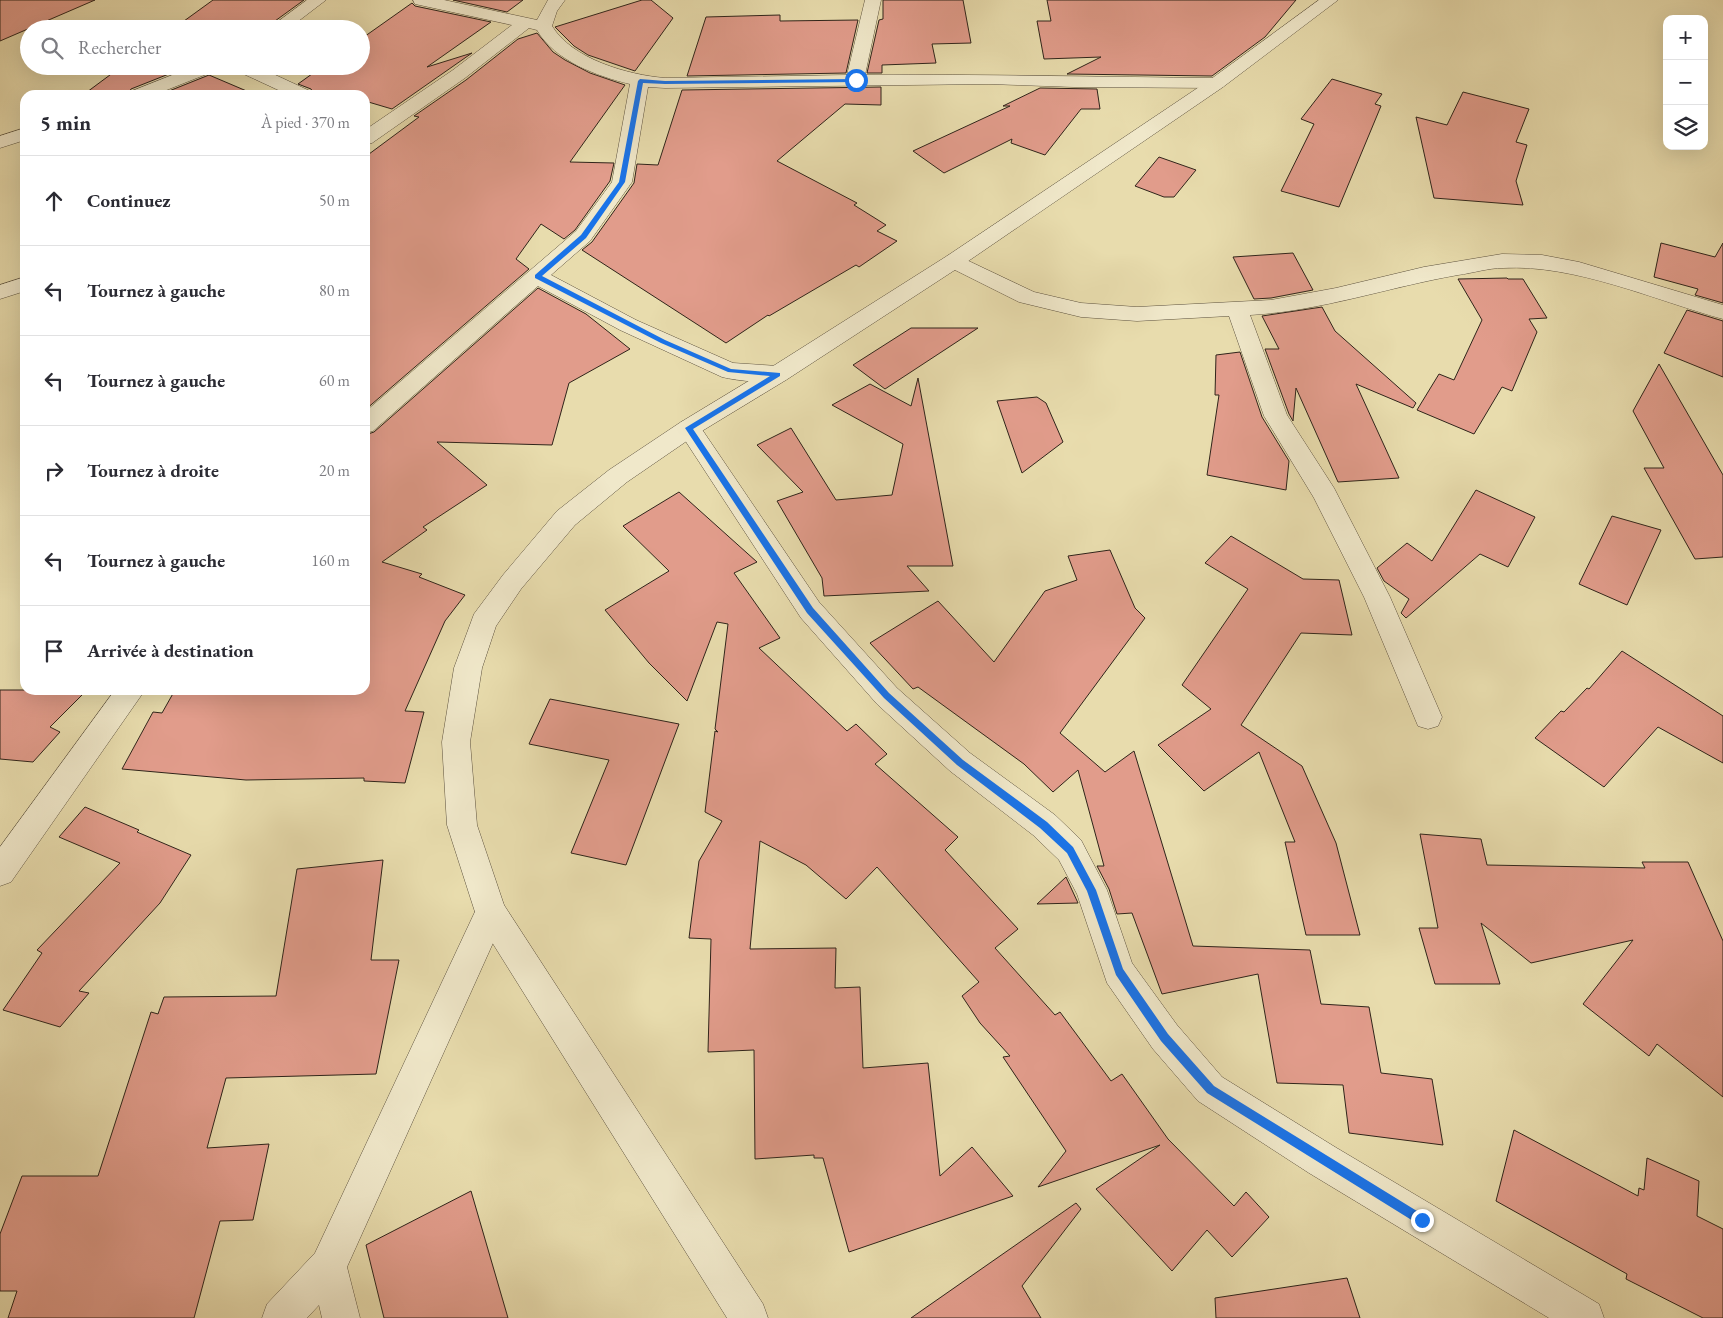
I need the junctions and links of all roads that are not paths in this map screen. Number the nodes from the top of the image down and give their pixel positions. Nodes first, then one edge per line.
1 (318, 0) edge
2 (421, 0) edge
3 (557, 0) edge
4 (873, 0) edge
5 (1330, 0) edge
6 (289, 20) edge
7 (525, 23) junction
8 (543, 26) junction
9 (188, 75) edge
10 (261, 75) edge
11 (856, 80) junction
12 (640, 81) junction
13 (1217, 83) junction
14 (151, 90) edge
15 (293, 90) edge
16 (374, 124) edge
17 (20, 136) edge
18 (0, 142) edge
19 (954, 261) junction
20 (537, 277) junction
21 (20, 286) edge
22 (0, 292) edge
23 (1237, 309) junction
24 (1723, 312) edge
25 (778, 374) junction
26 (370, 421) edge
27 (689, 428) junction
28 (127, 695) edge
29 (1428, 718) dead end
30 (0, 872) edge
31 (491, 912) junction
32 (328, 1266) junction
33 (281, 1318) edge
34 (341, 1318) edge
35 (749, 1318) edge
36 (1585, 1318) edge

1 - 6 street
2 - 7 street
3 - 8 street
4 - 11 street
5 - 13 street
7 - 8 street
7 - 16 street
8 - 12 street
9 - 14 street
10 - 15 street
11 - 12 street
11 - 13 street
12 - 20 street
13 - 19 street
17 - 18 street
19 - 23 street
19 - 25 street
20 - 25 street
20 - 26 street
21 - 22 street
23 - 24 street
23 - 29 street
25 - 27 street
27 - 31 street
27 - 36 street
28 - 30 street
31 - 32 street
31 - 35 street
32 - 33 street
32 - 34 street

